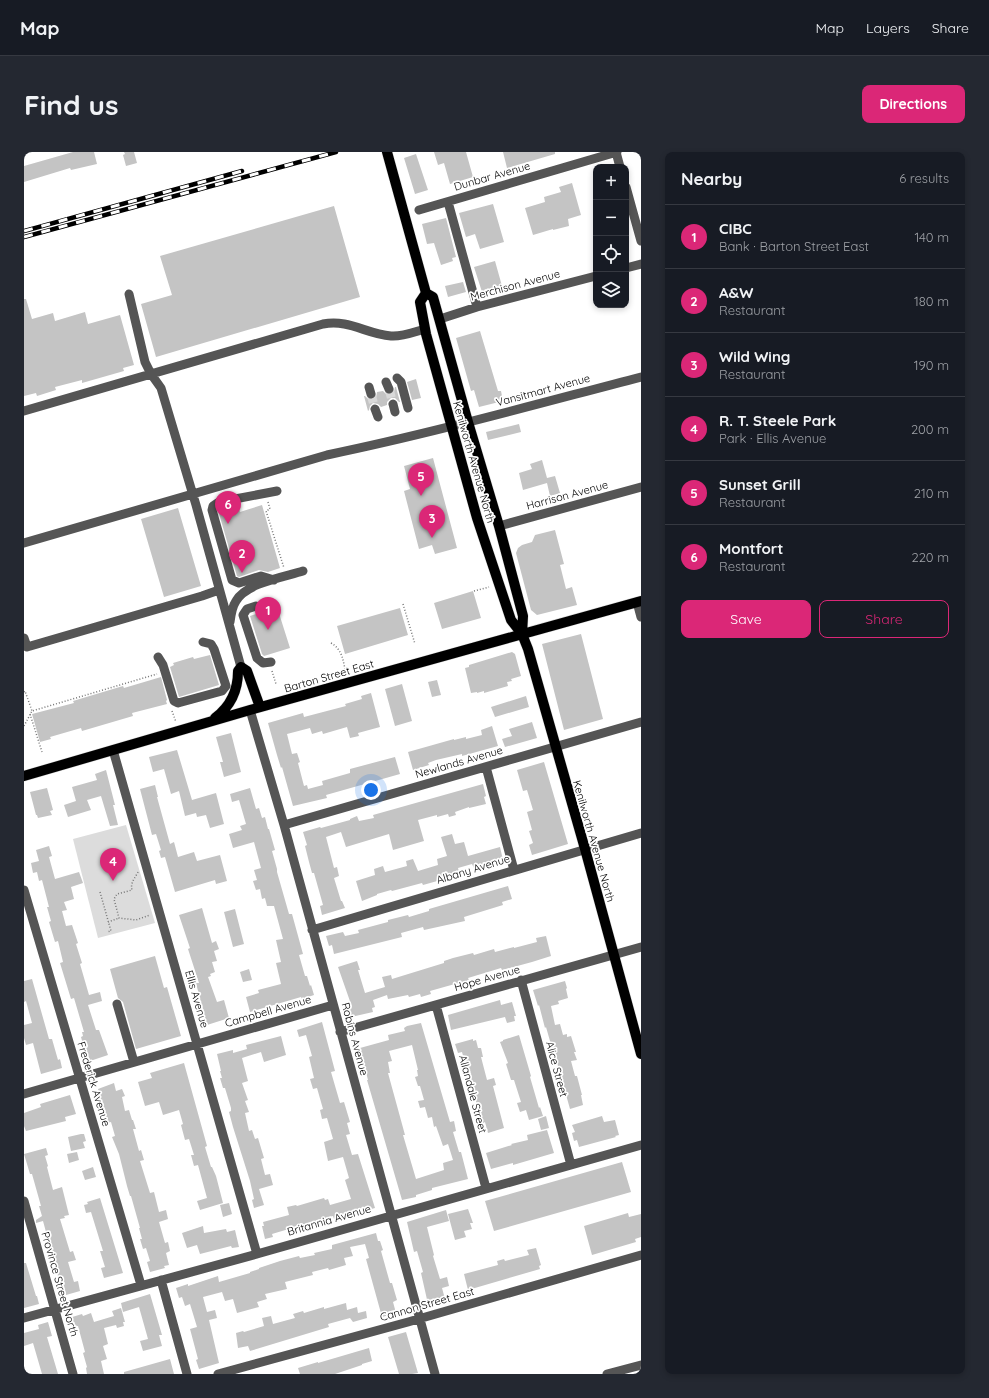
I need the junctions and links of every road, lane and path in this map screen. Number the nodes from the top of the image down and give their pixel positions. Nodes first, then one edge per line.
1 (387, 152) edge
2 (617, 152) edge
3 (619, 164) edge
4 (629, 199) edge
5 (448, 202) junction
6 (419, 210) dead end
7 (641, 241) edge
8 (641, 264) edge
9 (629, 267) edge
10 (593, 277) edge
11 (426, 293) junction
12 (129, 294) dead end
13 (477, 307) junction
14 (440, 319) junction
15 (425, 329) junction
16 (151, 374) junction
17 (641, 376) edge
18 (397, 378) dead end
19 (408, 408) dead end
20 (24, 411) edge
21 (468, 422) junction
22 (451, 426) junction
23 (641, 487) edge
24 (277, 491) dead end
25 (192, 493) junction
26 (266, 493) junction
27 (499, 526) junction
28 (24, 542) edge
29 (303, 571) dead end
30 (287, 576) junction
31 (274, 580) junction
32 (489, 587) dead end
33 (219, 590) junction
34 (474, 591) dead end
35 (639, 602) edge
36 (403, 604) dead end
37 (256, 606) dead end
38 (641, 617) edge
39 (229, 625) junction
40 (522, 634) junction
41 (24, 638) edge
42 (203, 642) dead end
43 (331, 643) dead end
44 (415, 644) dead end
45 (158, 657) dead end
46 (271, 662) joint
47 (241, 667) junction
48 (161, 673) dead end
49 (348, 683) junction
50 (276, 684) dead end
51 (24, 692) edge
52 (255, 708) junction
53 (172, 710) dead end
54 (32, 711) junction
55 (30, 714) junction
56 (211, 721) junction
57 (641, 722) edge
58 (24, 726) edge
59 (178, 731) junction
60 (555, 747) junction
61 (113, 750) junction
62 (42, 752) dead end
63 (486, 767) junction
64 (24, 776) edge
65 (284, 825) junction
66 (641, 833) edge
67 (585, 849) junction
68 (147, 868) junction
69 (514, 870) junction
70 (24, 890) edge
71 (100, 892) dead end
72 (26, 901) edge
73 (160, 913) junction
74 (119, 918) junction
75 (108, 922) junction
76 (312, 930) junction
77 (107, 932) dead end
78 (641, 947) edge
79 (613, 955) junction
80 (520, 980) junction
81 (117, 1004) dead end
82 (333, 1005) junction
83 (436, 1005) junction
84 (340, 1032) junction
85 (198, 1044) junction
86 (641, 1054) edge
87 (134, 1062) junction
88 (79, 1078) junction
89 (24, 1094) edge
90 (641, 1145) edge
91 (571, 1165) junction
92 (486, 1188) junction
93 (25, 1206) edge
94 (391, 1215) junction
95 (257, 1254) junction
96 (641, 1256) edge
97 (161, 1280) junction
98 (141, 1285) junction
99 (55, 1310) junction
100 (24, 1318) edge
101 (419, 1319) junction
102 (641, 1365) edge
103 (73, 1374) edge
104 (187, 1374) edge
105 (218, 1374) edge
106 (435, 1374) edge
107 (608, 1374) edge

1 - 11 main road, Kenilworth Avenue North
2 - 3 street
2 - 5 street, Dunbar Avenue
4 - 7 street
5 - 6 street, Dunbar Avenue
5 - 13 street
8 - 9 street
10 - 13 street, Merchison Avenue
11 - 14 main road, Kenilworth Avenue North
11 - 15 main road, Kenilworth Avenue North
12 - 16 street
13 - 14 street, Merchison Avenue
14 - 21 main road, Kenilworth Avenue North
15 - 16 street
15 - 22 main road, Kenilworth Avenue North
16 - 20 street
16 - 25 street
17 - 21 street, Vansitmart Avenue
18 - 19 street
21 - 22 street, Vansitmart Avenue
21 - 27 main road, Kenilworth Avenue North
22 - 25 street, Vansitmart Avenue
22 - 40 main road, Kenilworth Avenue North
23 - 27 street, Harrison Avenue
24 - 26 street
25 - 28 street, Vansitmart Avenue
25 - 33 street
26 - 30 path
26 - 31 street
27 - 40 main road, Kenilworth Avenue North
29 - 30 street
30 - 31 street
31 - 39 street
32 - 34 path
33 - 39 street
33 - 41 street
35 - 38 street
35 - 40 main road, Barton Street East
36 - 44 path
37 - 46 street
39 - 47 street
40 - 49 main road, Barton Street East
40 - 60 main road, Kenilworth Avenue North
42 - 45 street
43 - 49 path
46 - 50 path
47 - 52 main road
47 - 56 main road
48 - 54 path
49 - 52 main road, Barton Street East
51 - 54 path
52 - 56 main road, Barton Street East
52 - 65 street, Robins Avenue
53 - 59 path
54 - 55 path
55 - 58 path
55 - 62 path
56 - 59 main road, Barton Street East
57 - 60 street, Newlands Avenue
59 - 61 main road, Barton Street East
60 - 63 street, Newlands Avenue
60 - 67 main road, Kenilworth Avenue North
61 - 64 main road, Barton Street East
61 - 68 street, Ellis Avenue
63 - 65 street, Newlands Avenue
63 - 69 street
65 - 76 street, Robins Avenue
66 - 67 street, Albany Avenue
67 - 69 street, Albany Avenue
67 - 79 main road, Kenilworth Avenue North
68 - 73 street, Ellis Avenue
68 - 74 path
69 - 76 street, Albany Avenue
70 - 72 street, Frederick Avenue
71 - 75 path
72 - 88 street, Frederick Avenue
73 - 74 path
73 - 85 street, Ellis Avenue
74 - 75 path
75 - 77 path
76 - 82 street, Robins Avenue
78 - 79 street, Hope Avenue
79 - 80 street, Hope Avenue
79 - 86 main road, Kenilworth Avenue North
80 - 83 street, Hope Avenue
80 - 91 street, Alice Street
81 - 87 street
82 - 84 street, Robins Avenue
82 - 85 street, Campbell Avenue
83 - 84 street, Hope Avenue
83 - 92 street, Allandale Street
84 - 94 street, Robins Avenue
85 - 87 street, Campbell Avenue
85 - 95 street, Ellis Avenue
87 - 88 street, Campbell Avenue
88 - 89 street, Campbell Avenue
88 - 98 street, Frederick Avenue
90 - 91 street, Britannia Avenue
91 - 92 street, Britannia Avenue
92 - 94 street, Britannia Avenue
93 - 99 street, Province Street North
94 - 95 street, Britannia Avenue
94 - 101 street, Robins Avenue
95 - 97 street, Britannia Avenue
96 - 101 street, Cannon Street East
97 - 98 street, Britannia Avenue
97 - 104 street
98 - 99 street, Britannia Avenue
99 - 100 street, Britannia Avenue
99 - 103 street, Province Street North
101 - 105 street, Cannon Street East
101 - 106 street, Robins Avenue
102 - 107 street

